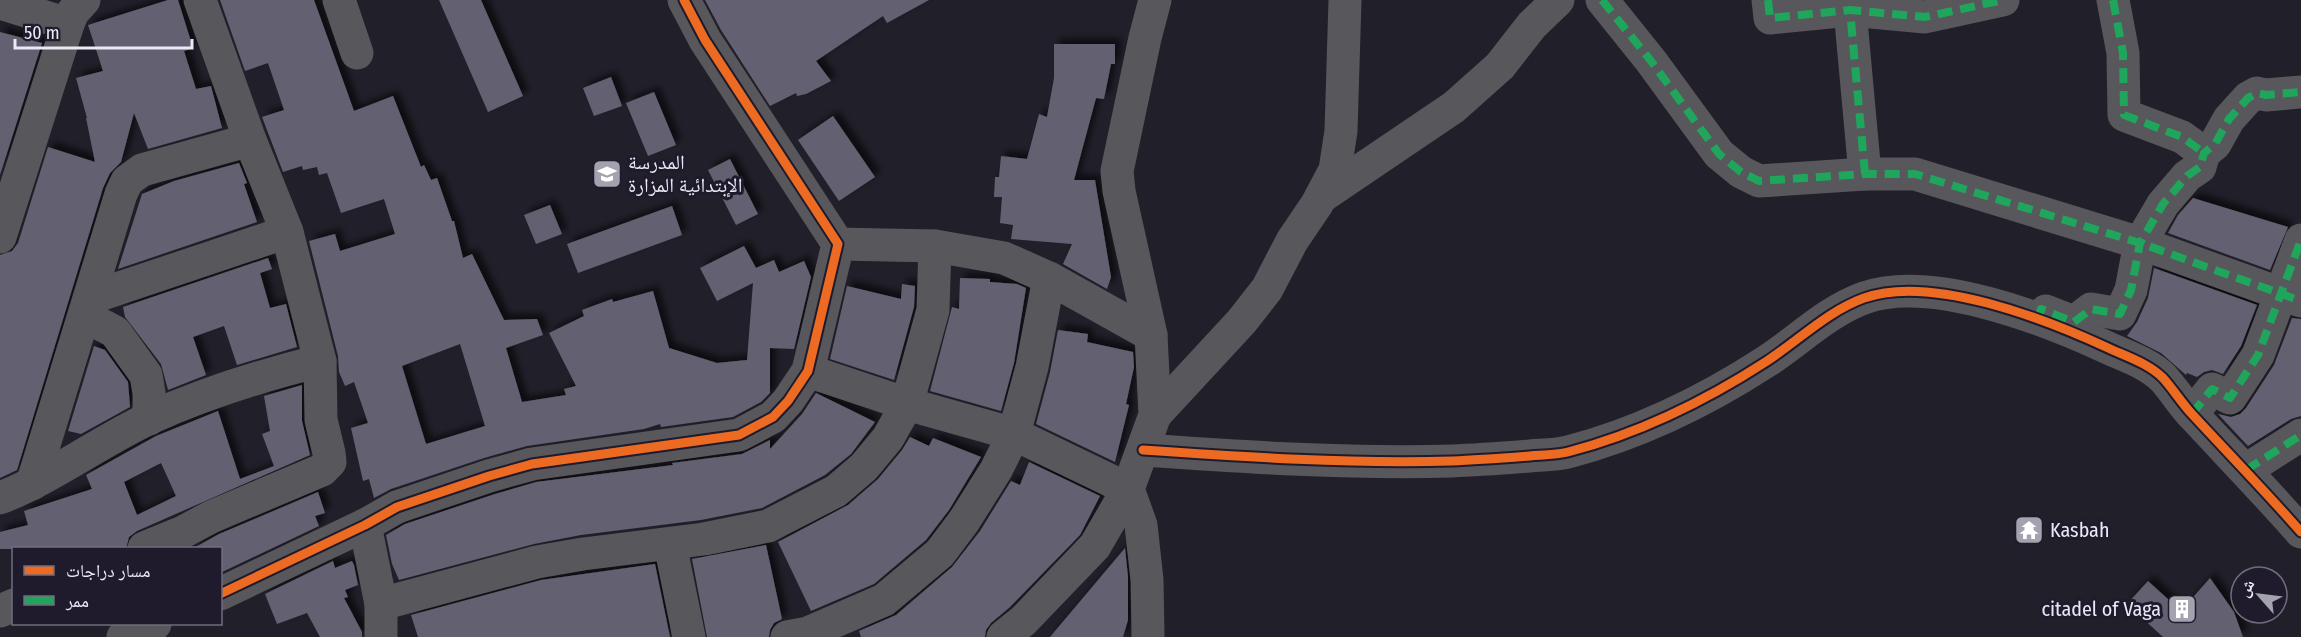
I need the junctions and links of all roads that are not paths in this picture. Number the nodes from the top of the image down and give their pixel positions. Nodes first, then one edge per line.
1 (200, 0) edge
2 (339, 0) edge
3 (684, 0) edge
4 (1155, 0) edge
5 (1345, 0) edge
6 (1558, 0) edge
7 (1602, 0) edge
8 (1768, 0) edge
9 (2003, 0) edge
10 (2113, 0) edge
11 (0, 3) edge
12 (1850, 10) junction
13 (76, 12) edge
14 (357, 52) dead end
15 (2301, 92) edge
16 (250, 140) junction
17 (2204, 153) junction
18 (1865, 174) junction
19 (1321, 197) junction
20 (2, 225) edge
21 (287, 232) junction
22 (2301, 240) edge
23 (2140, 243) junction
24 (838, 244) junction
25 (935, 246) junction
26 (1049, 278) junction
27 (2290, 298) edge
28 (88, 307) junction
29 (2038, 320) junction
30 (1151, 335) junction
31 (320, 361) junction
32 (808, 371) junction
33 (907, 404) junction
34 (2192, 414) junction
35 (1155, 415) junction
36 (149, 419) junction
37 (1014, 434) junction
38 (2301, 435) edge
39 (1143, 450) junction
40 (2246, 470) junction
41 (32, 484) junction
42 (1128, 489) junction
43 (0, 498) edge
44 (365, 525) junction
45 (2301, 532) edge
46 (670, 544) junction
47 (149, 547) edge
48 (222, 593) edge
49 (381, 604) junction
50 (152, 625) edge
51 (123, 637) edge
52 (381, 637) edge
53 (689, 637) edge
54 (787, 637) edge
55 (1003, 637) edge
56 (1148, 637) edge

1 - 16 street
2 - 14 street
3 - 24 street
4 - 30 street
5 - 19 street
6 - 19 street
7 - 18 street
8 - 12 street
9 - 12 street
10 - 17 street
11 - 13 street
12 - 18 street
13 - 20 street
15 - 17 street
16 - 21 street
16 - 28 street
17 - 23 street
18 - 23 street
19 - 35 street
21 - 28 street
21 - 31 street
22 - 27 street
23 - 27 street
23 - 29 street
24 - 25 street
24 - 32 street
25 - 26 street
25 - 33 street
26 - 30 street
26 - 37 street
27 - 34 street
28 - 36 street
28 - 41 street
29 - 34 street
29 - 39 street
30 - 35 street
31 - 36 street
31 - 47 street
32 - 33 street
32 - 44 street
33 - 37 street
33 - 46 street
34 - 40 street
35 - 39 street
36 - 41 street
37 - 42 street
37 - 54 street
38 - 40 street
39 - 42 street
40 - 45 street
41 - 43 street
42 - 55 street
42 - 56 street
44 - 48 street
44 - 49 street
46 - 49 street
46 - 53 street
49 - 52 street
50 - 51 street

